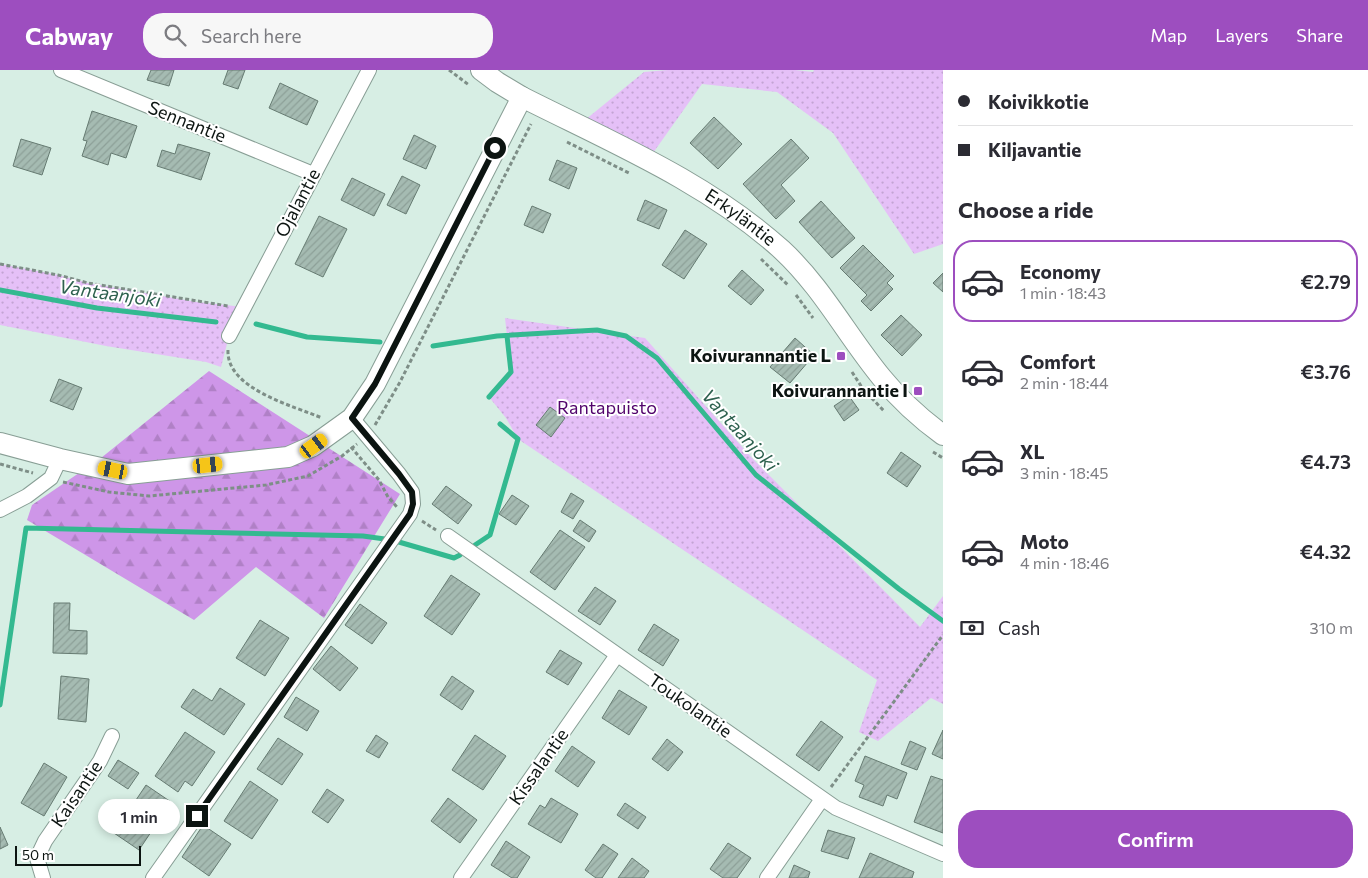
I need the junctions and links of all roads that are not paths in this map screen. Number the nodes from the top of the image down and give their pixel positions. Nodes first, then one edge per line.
1 (61, 70) edge
2 (370, 70) edge
3 (477, 79) edge
4 (517, 106) junction
5 (313, 174) junction
6 (229, 336) road end
7 (344, 424) junction
8 (938, 435) edge
9 (0, 443) edge
10 (60, 459) junction
11 (0, 510) edge
12 (448, 536) road end
13 (617, 655) junction
14 (112, 736) dead end
15 (822, 799) junction
16 (943, 854) edge
17 (44, 878) edge
18 (153, 878) edge
19 (461, 878) edge
20 (768, 878) edge

1 - 5 street, Sennantie
2 - 5 street, Ojalantie
3 - 4 street, Erkyläntie
4 - 7 street
4 - 8 street, Erkyläntie
5 - 6 street, Ojalantie
7 - 10 street
7 - 18 street
9 - 10 street
10 - 11 street
12 - 13 street, Toukolantie
13 - 15 street, Toukolantie
13 - 19 street, Kissalantie
14 - 17 street, Kaisantie
15 - 16 street, Toukolantie
15 - 20 street

